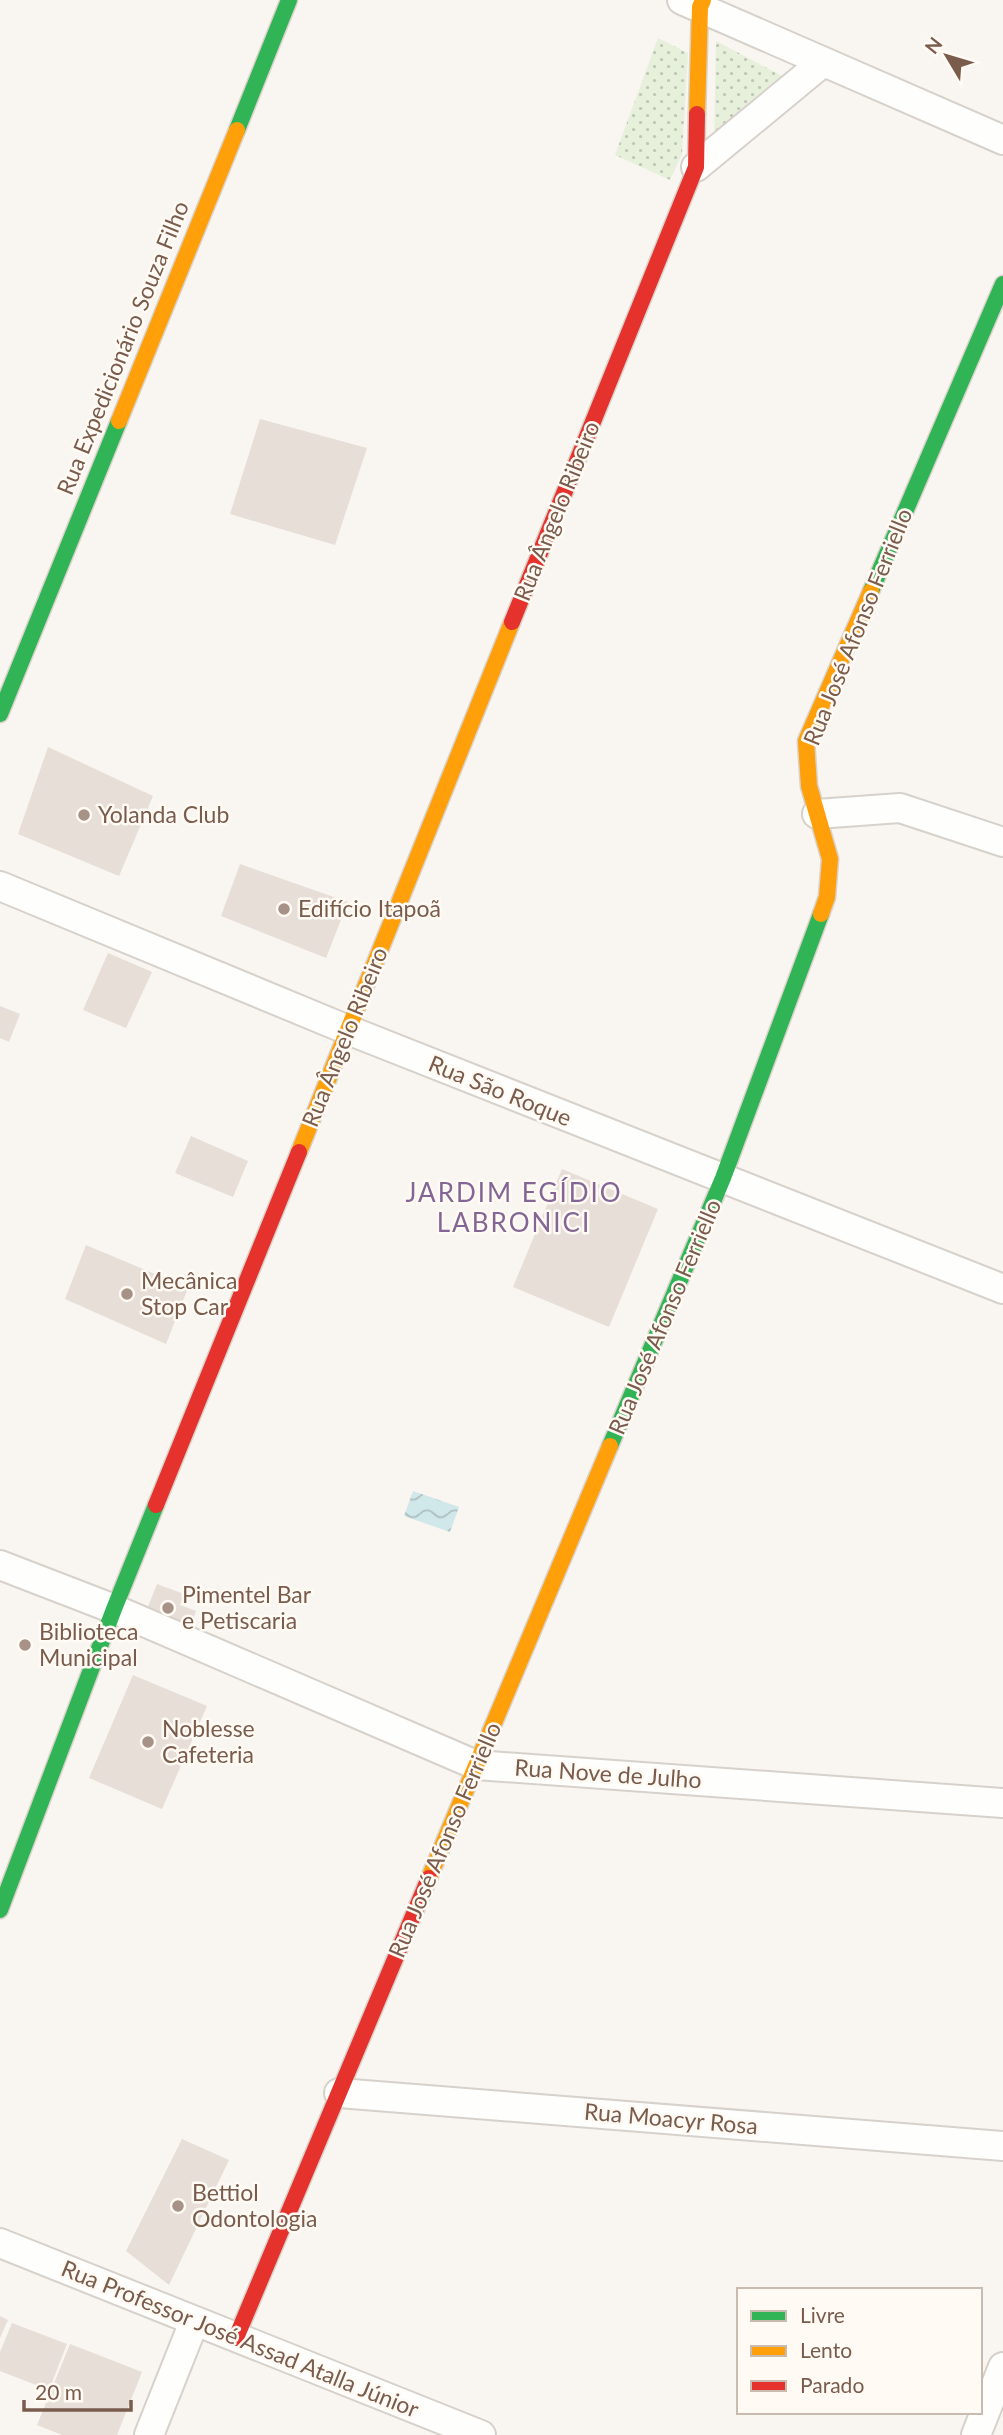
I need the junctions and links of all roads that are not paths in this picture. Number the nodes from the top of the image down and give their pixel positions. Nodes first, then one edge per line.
1 (289, 0) edge
2 (695, 2) edge
3 (822, 63) junction
4 (1003, 140) edge
5 (696, 167) junction
6 (1003, 284) edge
7 (0, 714) edge
8 (817, 814) junction
9 (1003, 842) edge
10 (0, 886) edge
11 (348, 1030) junction
12 (723, 1178) junction
13 (1003, 1289) edge
14 (0, 1565) edge
15 (114, 1609) junction
16 (476, 1765) junction
17 (1003, 1803) edge
18 (0, 1910) edge
19 (339, 2093) junction
20 (1003, 2146) edge
21 (0, 2243) edge
22 (194, 2322) junction
23 (236, 2338) junction
24 (1003, 2367) edge
25 (149, 2435) edge
26 (481, 2435) edge
27 (976, 2435) edge

1 - 7 street, Rua Expedicionário Souza Filho
2 - 3 street
2 - 5 street, Rua Ângelo Ribeiro
3 - 4 street
3 - 5 street, Rua Ângelo Ribeiro
5 - 11 street, Rua Ângelo Ribeiro
6 - 8 street, Rua José Afonso Ferriello
8 - 9 street
8 - 12 street, Rua José Afonso Ferriello
10 - 11 street, Rua São Roque
11 - 12 street, Rua São Roque
11 - 15 street, Rua Ângelo Ribeiro
12 - 13 street, Rua São Roque
12 - 16 street, Rua José Afonso Ferriello
14 - 15 street, Rua Nove de Julho
15 - 16 street, Rua Nove de Julho
15 - 18 street, Rua Ângelo Ribeiro
16 - 17 street, Rua Nove de Julho
16 - 19 street, Rua José Afonso Ferriello
19 - 20 street, Rua Moacyr Rosa
19 - 23 street, Rua José Afonso Ferriello
21 - 22 street, Rua Professor José Assad Atalla Júnior
22 - 23 street, Rua Professor José Assad Atalla Júnior
22 - 25 street
23 - 26 street, Rua Professor José Assad Atalla Júnior
24 - 27 street

